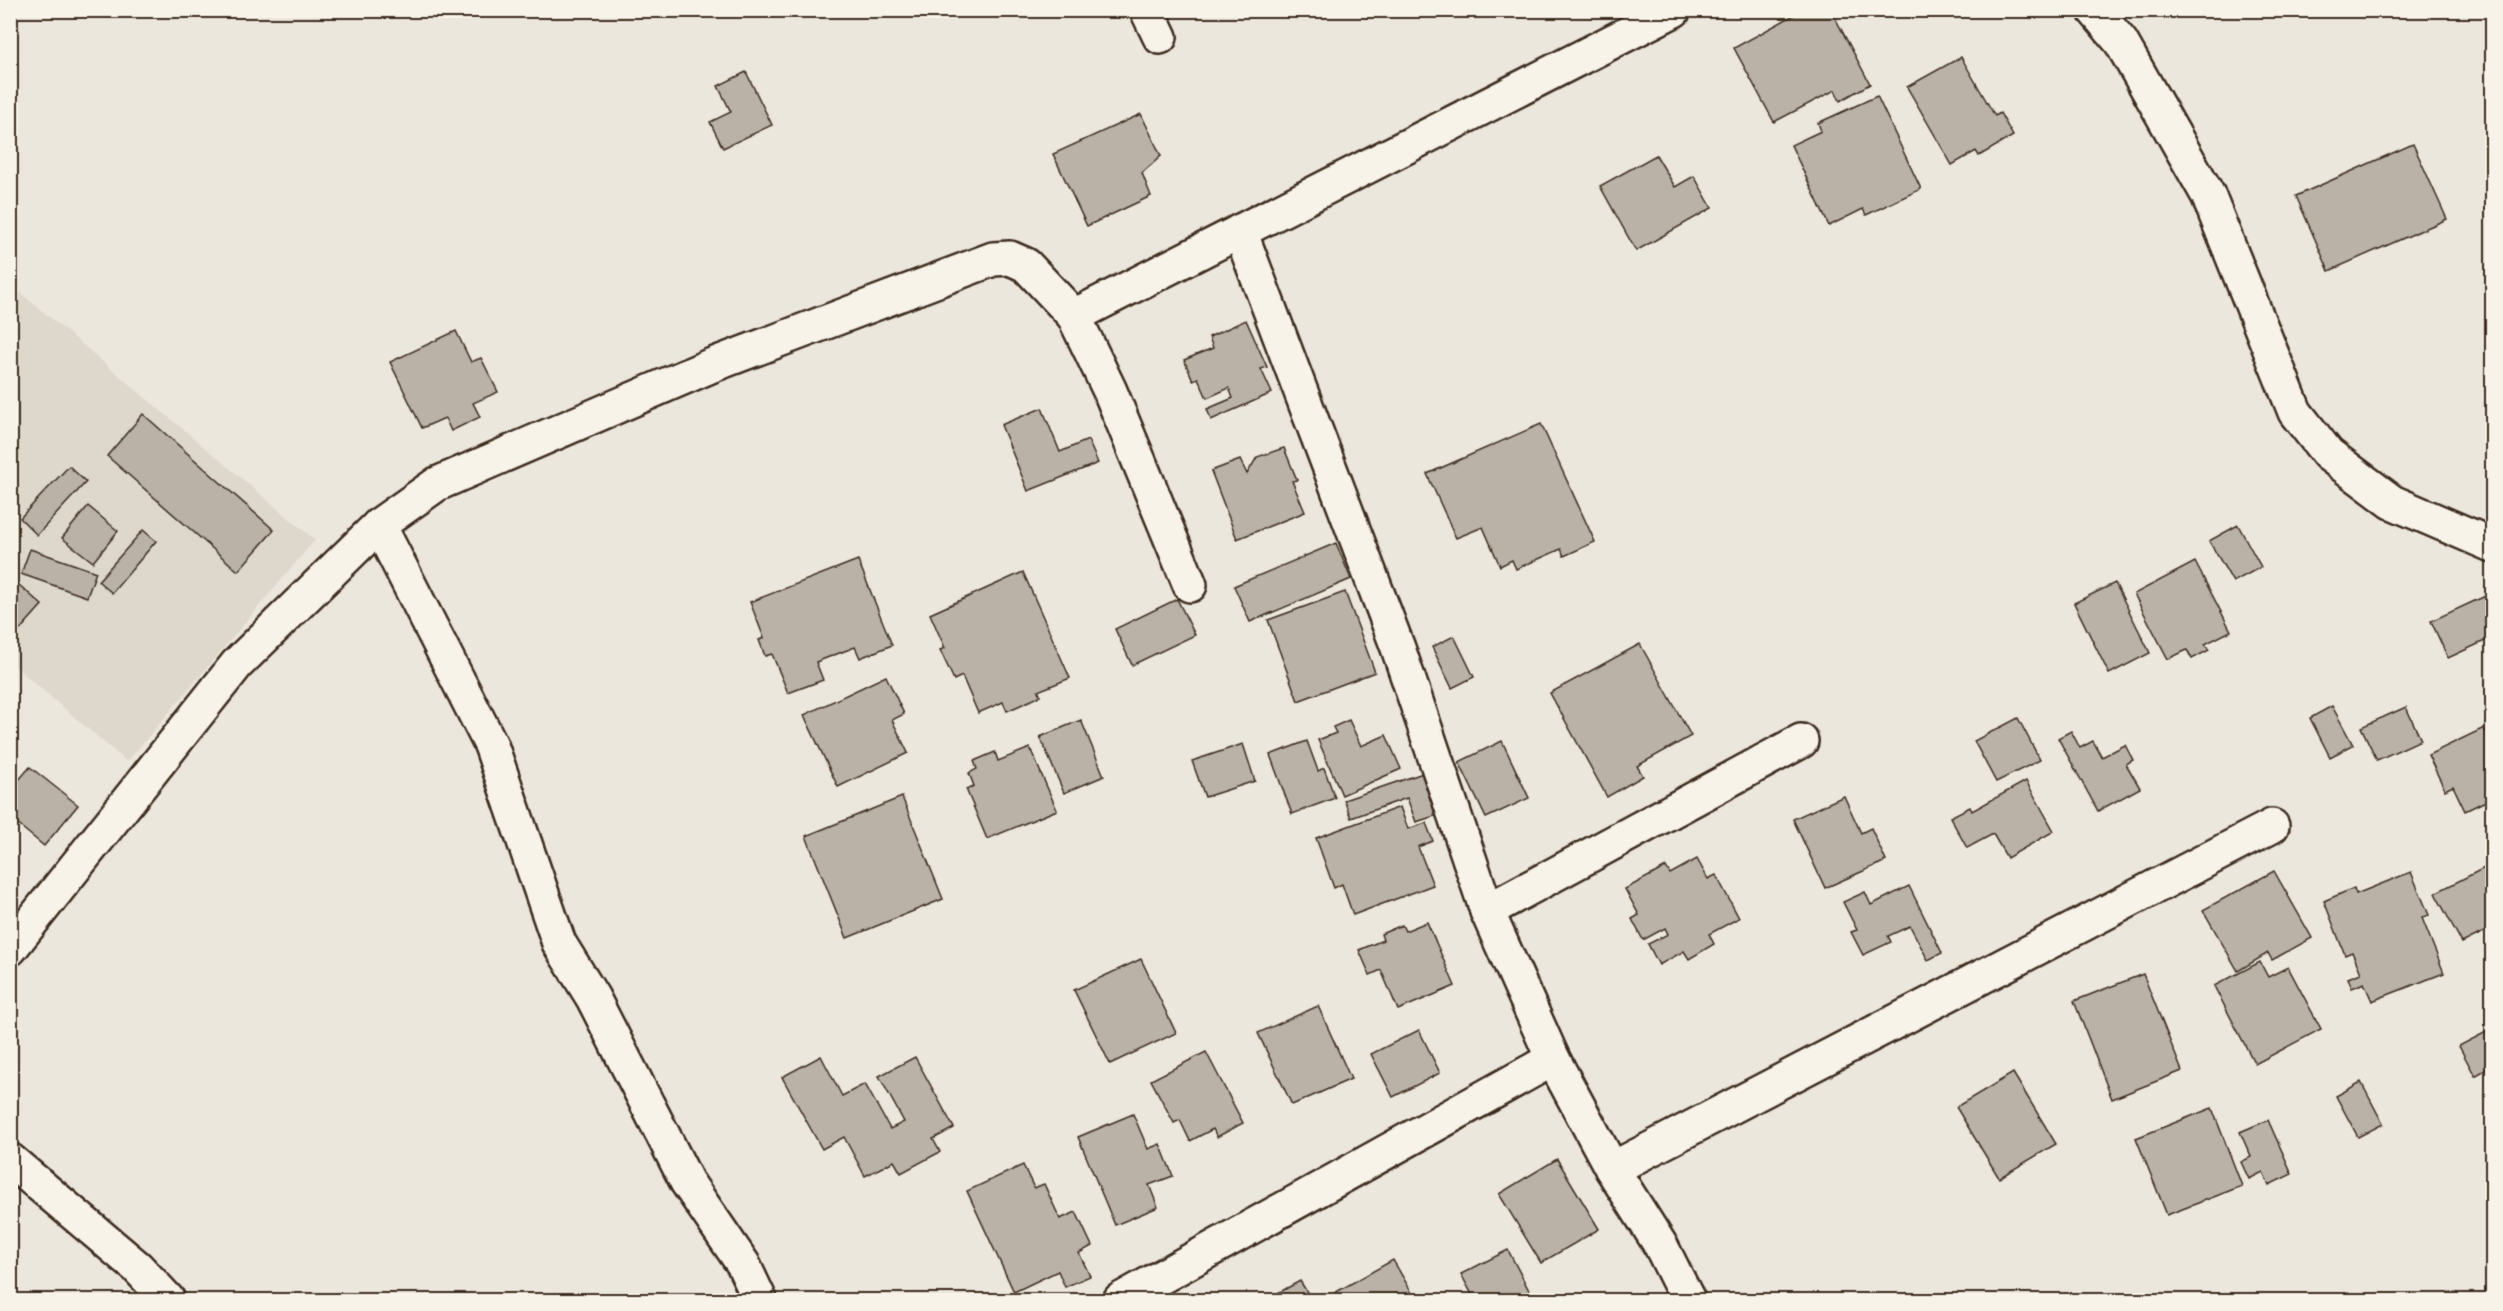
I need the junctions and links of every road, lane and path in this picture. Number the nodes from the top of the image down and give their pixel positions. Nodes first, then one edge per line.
1 (1674, 10) edge
2 (2094, 10) edge
3 (1240, 231) junction
4 (1074, 316) junction
5 (379, 525) junction
6 (2493, 545) edge
7 (1190, 585) dead end
8 (1801, 741) dead end
9 (2272, 826) dead end
10 (1486, 911) junction
11 (10, 949) edge
12 (1553, 1059) junction
13 (10, 1160) edge
14 (1612, 1169) junction
15 (168, 1300) edge
16 (760, 1300) edge
17 (1120, 1300) edge
18 (1688, 1300) edge

1 - 3 street
2 - 6 street
3 - 4 street
3 - 10 street
4 - 5 street
4 - 7 street
5 - 11 street
5 - 16 street
8 - 10 street
9 - 14 street
10 - 12 street
12 - 14 street
12 - 17 street
13 - 15 street
14 - 18 street

